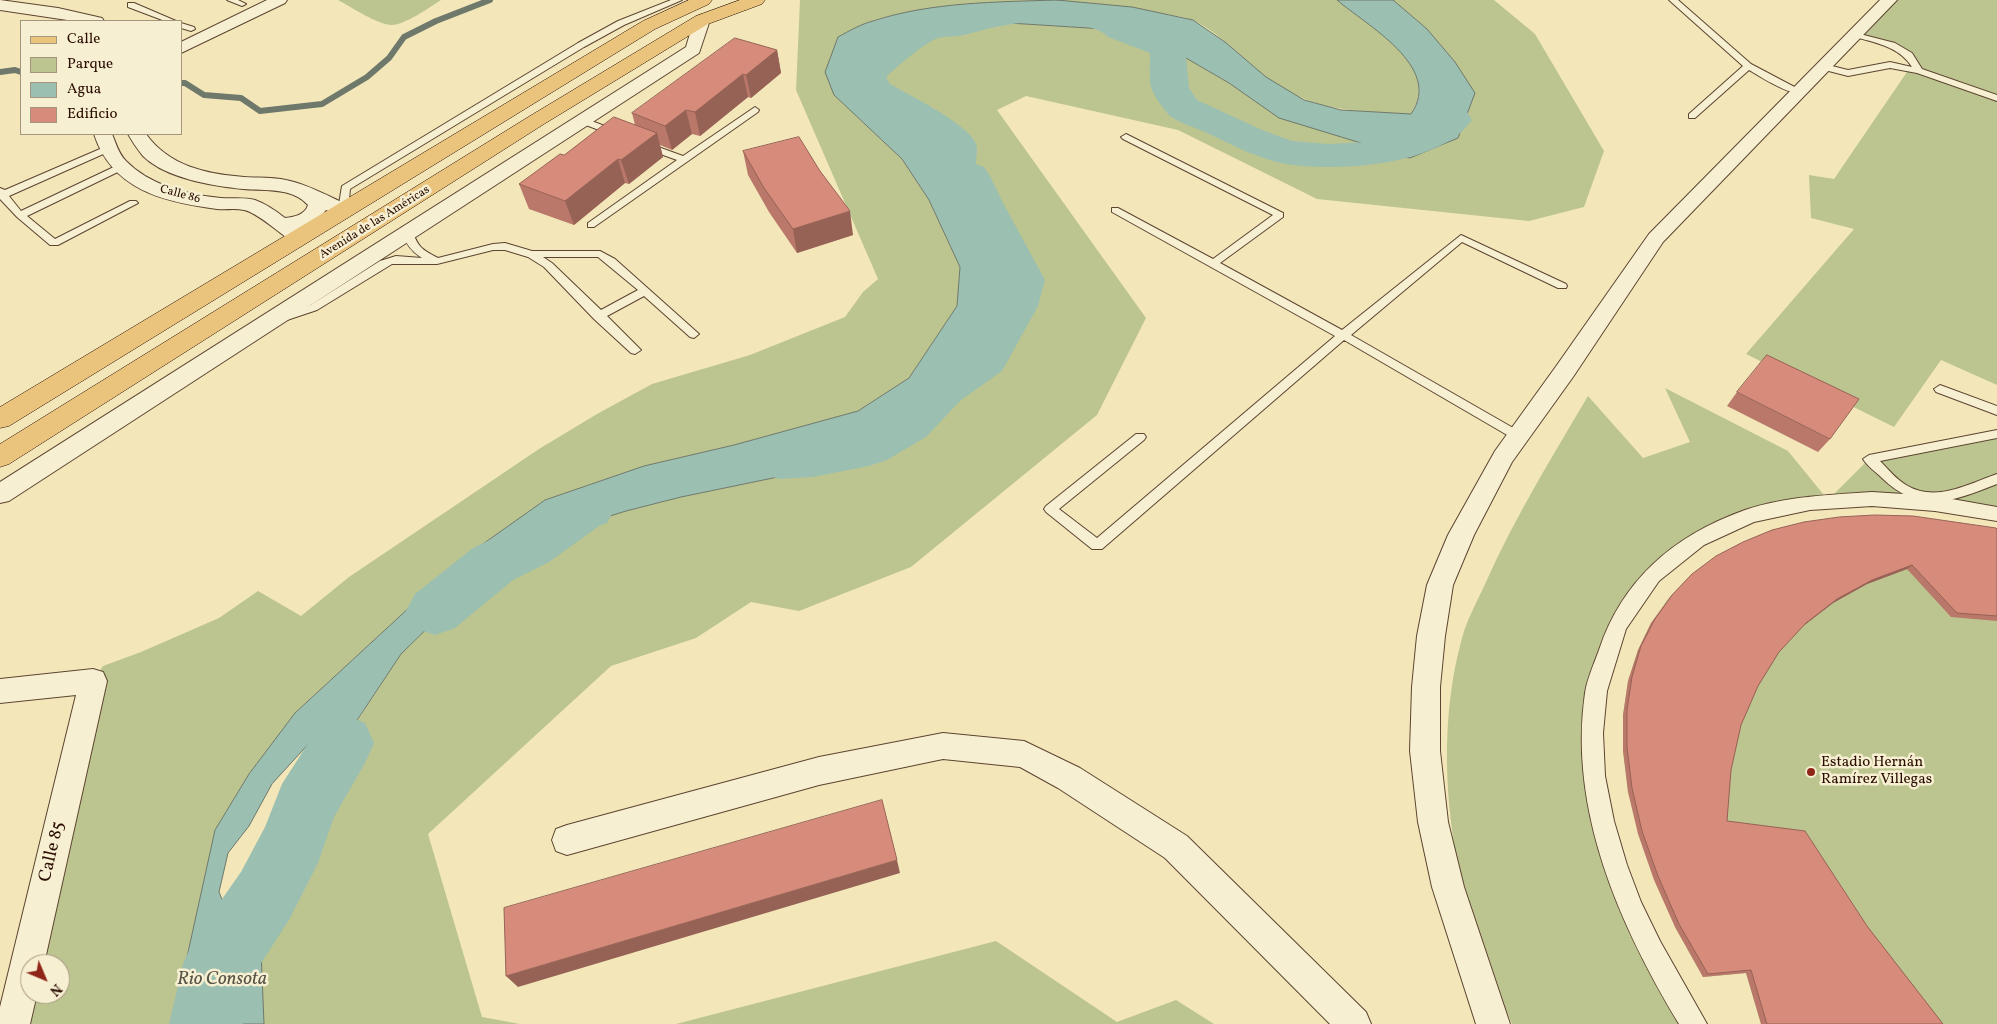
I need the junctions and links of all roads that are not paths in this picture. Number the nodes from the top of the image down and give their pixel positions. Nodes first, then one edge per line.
1 (143, 0) edge
2 (278, 0) edge
3 (678, 0) edge
4 (703, 0) edge
5 (756, 0) edge
6 (1673, 0) edge
7 (1889, 0) edge
8 (132, 3) edge
9 (245, 4) edge
10 (0, 5) edge
11 (91, 20) edge
12 (170, 20) edge
13 (702, 20) junction
14 (184, 29) edge
15 (1856, 34) junction
16 (207, 35) junction
17 (182, 48) edge
18 (1748, 66) junction
19 (1824, 67) junction
20 (1918, 71) junction
21 (1800, 92) junction
22 (1997, 98) edge
23 (755, 110) dead end
24 (1692, 116) dead end
25 (581, 120) junction
26 (138, 135) edge
27 (620, 135) edge
28 (1126, 137) dead end
29 (105, 141) edge
30 (638, 142) edge
31 (684, 160) junction
32 (121, 167) junction
33 (1, 194) edge
34 (313, 198) junction
35 (133, 203) dead end
36 (343, 210) junction
37 (1115, 210) dead end
38 (20, 216) junction
39 (278, 224) junction
40 (591, 225) dead end
41 (412, 228) junction
42 (364, 230) junction
43 (330, 234) junction
44 (298, 237) junction
45 (533, 254) junction
46 (436, 261) junction
47 (1213, 264) junction
48 (1562, 286) dead end
49 (266, 290) junction
50 (644, 291) junction
51 (598, 316) junction
52 (267, 322) junction
53 (694, 334) dead end
54 (1343, 335) junction
55 (635, 350) dead end
56 (1940, 389) dead end
57 (1997, 411) edge
58 (0, 418) edge
59 (1997, 434) edge
60 (1518, 436) junction
61 (1140, 437) dead end
62 (0, 457) edge
63 (1997, 479) edge
64 (0, 494) edge
65 (1997, 514) edge
66 (0, 691) edge
67 (567, 840) dead end
68 (13, 1024) edge
69 (1354, 1024) edge
70 (1493, 1024) edge
71 (1694, 1024) edge

1 - 8 lane
2 - 9 street
3 - 36 lane
4 - 36 main road, Avenida de las Américas
5 - 13 main road, Avenida de las Américas
6 - 18 lane
7 - 15 street
8 - 12 lane
9 - 14 street
9 - 16 street
10 - 11 street
13 - 25 street
13 - 42 main road, Avenida de las Américas
14 - 16 street
15 - 19 street
15 - 20 lane
16 - 17 street
18 - 21 lane
18 - 24 lane
19 - 20 lane
19 - 21 street
20 - 22 lane
21 - 60 street
23 - 31 lane
25 - 27 lane
25 - 41 street
26 - 34 street, Calle 86
28 - 47 lane
29 - 32 street, Calle 86
29 - 33 lane
30 - 31 lane
31 - 40 lane
32 - 38 lane
32 - 39 street, Calle 86
33 - 38 lane
34 - 36 street, Calle 86
34 - 39 street
35 - 38 lane
36 - 43 main road
36 - 44 main road, Avenida de las Américas
37 - 47 lane
39 - 44 street, Calle 86
41 - 42 street
41 - 46 lane
41 - 52 street
42 - 43 main road
42 - 49 main road, Avenida de las Américas
43 - 44 main road
43 - 49 main road
44 - 58 main road, Avenida de las Américas
45 - 46 lane
45 - 50 lane
45 - 51 lane
46 - 52 lane
47 - 54 lane
48 - 54 lane
49 - 62 main road, Avenida de las Américas
50 - 51 lane
50 - 53 lane
51 - 55 lane
52 - 64 street
54 - 60 lane
54 - 61 lane
56 - 57 lane
59 - 63 lane
60 - 70 street
65 - 71 street
66 - 68 street, Calle 85
67 - 69 street

